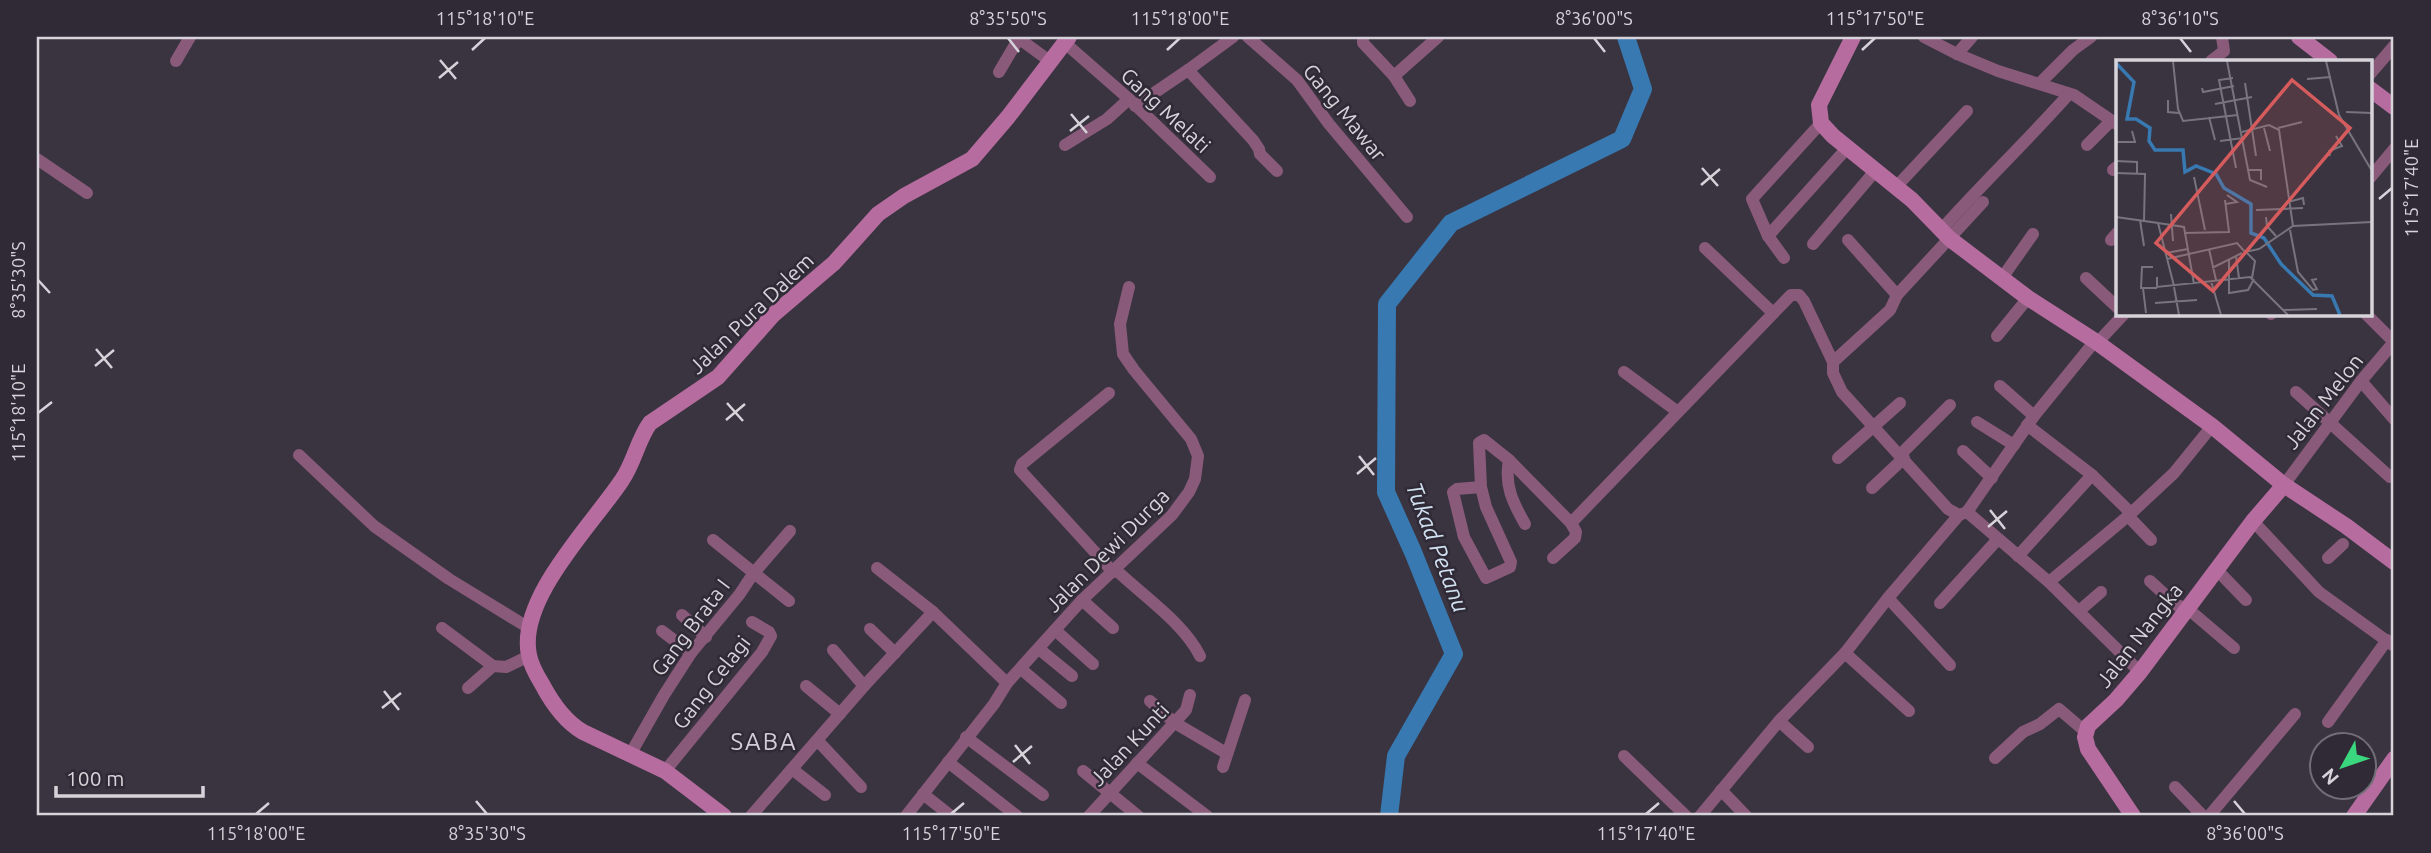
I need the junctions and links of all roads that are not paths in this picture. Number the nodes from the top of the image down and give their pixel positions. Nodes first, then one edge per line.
1 (190, 37) edge
2 (1018, 37) edge
3 (1233, 37) edge
4 (1248, 37) edge
5 (1363, 37) edge
6 (1438, 37) edge
7 (1853, 37) edge
8 (1924, 37) edge
9 (1972, 37) edge
10 (2091, 37) edge
11 (2222, 37) edge
12 (2299, 37) edge
13 (1067, 40) edge
14 (2394, 46) edge
15 (1956, 54) junction
16 (2321, 59) edge
17 (2212, 60) edge
18 (176, 61) dead end
19 (1051, 62) junction
20 (1188, 70) junction
21 (999, 72) dead end
22 (2372, 72) edge
23 (1394, 76) junction
24 (2040, 83) junction
25 (2372, 90) edge
26 (2068, 95) junction
27 (1410, 101) dead end
28 (2392, 102) edge
29 (1132, 103) junction
30 (1966, 111) dead end
31 (1821, 123) junction
32 (2114, 123) edge
33 (1065, 145) dead end
34 (2087, 145) dead end
35 (1848, 147) junction
36 (2394, 149) edge
37 (37, 159) edge
38 (1876, 170) junction
39 (1277, 171) dead end
40 (2372, 176) edge
41 (1210, 177) dead end
42 (1896, 187) junction
43 (87, 193) dead end
44 (1983, 202) dead end
45 (1407, 217) dead end
46 (2033, 233) dead end
47 (1945, 234) junction
48 (1768, 236) junction
49 (1848, 240) dead end
50 (1813, 244) dead end
51 (1705, 248) dead end
52 (1784, 258) dead end
53 (2002, 278) junction
54 (2086, 278) dead end
55 (1129, 287) dead end
56 (1897, 295) junction
57 (2028, 298) junction
58 (2116, 306) edge
59 (1772, 312) junction
60 (2122, 315) edge
61 (2367, 315) edge
62 (1997, 335) dead end
63 (2096, 342) junction
64 (2394, 342) edge
65 (1833, 362) junction
66 (1624, 372) dead end
67 (2361, 382) junction
68 (2000, 386) dead end
69 (2296, 392) dead end
70 (1109, 393) dead end
71 (1900, 404) dead end
72 (1950, 405) dead end
73 (1678, 412) junction
74 (2394, 419) edge
75 (2031, 421) junction
76 (1977, 422) dead end
77 (2330, 423) junction
78 (2212, 426) junction
79 (1872, 427) junction
80 (1963, 451) dead end
81 (2014, 453) junction
82 (299, 455) dead end
83 (1902, 456) junction
84 (1838, 458) dead end
85 (1509, 460) junction
86 (2092, 475) junction
87 (2390, 477) dead end
88 (1992, 478) junction
89 (2284, 485) junction
90 (1481, 487) junction
91 (1872, 488) dead end
92 (1963, 514) junction
93 (2130, 515) junction
94 (2253, 521) junction
95 (1572, 523) junction
96 (1525, 524) dead end
97 (789, 531) dead end
98 (1998, 539) junction
99 (713, 540) dead end
100 (2151, 540) dead end
101 (2343, 544) dead end
102 (2018, 556) junction
103 (1553, 558) dead end
104 (2328, 558) dead end
105 (2394, 562) edge
106 (877, 568) dead end
107 (2217, 570) junction
108 (1114, 571) junction
109 (753, 573) junction
110 (2150, 581) dead end
111 (2049, 582) junction
112 (2101, 592) dead end
113 (1888, 598) junction
114 (1082, 600) junction
115 (2246, 600) dead end
116 (789, 601) dead end
117 (1940, 603) dead end
118 (2188, 608) junction
119 (2079, 611) junction
120 (933, 612) junction
121 (682, 615) dead end
122 (752, 622) dead end
123 (442, 628) dead end
124 (529, 628) junction
125 (1113, 628) dead end
126 (870, 629) dead end
127 (1055, 630) junction
128 (662, 631) dead end
129 (706, 637) junction
130 (2391, 643) edge
131 (2234, 648) dead end
132 (1039, 649) junction
133 (833, 650) dead end
134 (691, 653) junction
135 (895, 653) junction
136 (1845, 653) junction
137 (529, 656) junction
138 (1200, 656) dead end
139 (1093, 664) dead end
140 (1950, 665) dead end
141 (493, 666) junction
142 (1021, 669) junction
143 (2140, 672) junction
144 (1072, 676) dead end
145 (1007, 684) junction
146 (806, 686) dead end
147 (864, 686) junction
148 (468, 688) dead end
149 (1190, 695) dead end
150 (1245, 700) dead end
151 (1150, 701) dead end
152 (1061, 703) dead end
153 (1909, 711) dead end
154 (840, 714) junction
155 (2295, 714) dead end
156 (1779, 721) junction
157 (2328, 722) dead end
158 (1175, 723) junction
159 (2087, 733) junction
160 (966, 737) junction
161 (818, 741) junction
162 (1808, 747) dead end
163 (631, 753) junction
164 (1226, 753) junction
165 (1624, 756) dead end
166 (1995, 758) dead end
167 (2394, 759) edge
168 (948, 762) junction
169 (1137, 763) junction
170 (1223, 767) dead end
171 (792, 769) junction
172 (665, 771) junction
173 (1083, 771) dead end
174 (861, 787) dead end
175 (2175, 787) dead end
176 (1721, 790) junction
177 (923, 794) junction
178 (1108, 794) junction
179 (825, 795) dead end
180 (1043, 795) dead end
181 (724, 816) edge
182 (751, 816) edge
183 (906, 816) edge
184 (951, 816) edge
185 (1017, 816) edge
186 (1089, 816) edge
187 (1138, 816) edge
188 (1207, 816) edge
189 (1686, 816) edge
190 (1700, 816) edge
191 (1746, 816) edge
192 (2133, 816) edge
193 (2204, 816) edge
194 (2354, 816) edge

1 - 18 street
2 - 19 street
2 - 21 street
3 - 20 street
4 - 45 street, Gang Mawar
5 - 23 street
6 - 23 street
7 - 31 street
8 - 15 street
9 - 15 street
10 - 24 street
11 - 17 street
12 - 16 street
13 - 19 street, Jalan Pura Dalem
13 - 29 street, Gang Melati
14 - 22 street
15 - 24 street
19 - 124 street, Jalan Pura Dalem
20 - 29 street
20 - 39 street
23 - 27 street
24 - 26 street
25 - 28 street
26 - 32 street
26 - 47 street
29 - 33 street
29 - 41 street, Gang Melati
30 - 42 street
31 - 35 street
31 - 48 street
32 - 34 street
35 - 38 street
35 - 48 street
36 - 40 street
37 - 43 street
38 - 42 street
38 - 50 street
42 - 47 street
44 - 47 street
46 - 53 street
47 - 53 street
47 - 56 street
48 - 52 street
49 - 56 street
51 - 59 street
53 - 57 street
54 - 58 street
55 - 108 street, Jalan Dewi Durga
56 - 65 street
57 - 62 street
57 - 63 street
59 - 65 street
59 - 73 street
60 - 63 street
61 - 64 street
63 - 75 street
63 - 78 street
64 - 67 street, Jalan Melon
65 - 79 street
66 - 73 street
67 - 74 street
67 - 77 street, Jalan Melon
68 - 75 street
69 - 77 street
70 - 108 street
71 - 79 street
72 - 83 street
73 - 95 street
75 - 81 street
75 - 86 street
76 - 81 street
77 - 87 street
77 - 89 street, Jalan Melon
78 - 89 street
78 - 93 street
79 - 83 street
79 - 84 street
80 - 88 street
81 - 88 street
82 - 124 street
83 - 91 street
83 - 92 street
85 - 90 street
85 - 95 street
85 - 96 street
86 - 93 street
86 - 102 street
88 - 92 street
89 - 94 street, Jalan Nangka
89 - 105 street
90 - 90 street
92 - 98 street
92 - 113 street
93 - 100 street
93 - 111 street
94 - 107 street, Jalan Nangka
94 - 130 street
95 - 103 street
97 - 109 street, Gang Brata I
98 - 102 street
98 - 117 street
99 - 109 street
101 - 104 street
102 - 111 street
106 - 120 street
107 - 115 street
107 - 118 street, Jalan Nangka
108 - 114 street, Jalan Dewi Durga
108 - 138 street
109 - 116 street
109 - 129 street, Gang Brata I
110 - 118 street
111 - 119 street
112 - 119 street
113 - 136 street
113 - 140 street
114 - 125 street
114 - 127 street, Jalan Dewi Durga
118 - 131 street
118 - 143 street, Jalan Nangka
119 - 143 street
120 - 135 street
120 - 145 street
121 - 129 street
122 - 172 street, Gang Celagi
123 - 141 street
124 - 137 street, Jalan Pura Dalem
126 - 135 street
127 - 132 street, Jalan Dewi Durga
127 - 139 street
128 - 134 street
129 - 134 street, Gang Brata I
130 - 157 street
132 - 142 street, Jalan Dewi Durga
132 - 144 street
133 - 147 street
134 - 163 street, Gang Brata I
135 - 147 street
136 - 153 street
136 - 156 street
137 - 141 street
137 - 163 street, Jalan Pura Dalem
141 - 148 street
142 - 145 street, Jalan Dewi Durga
142 - 152 street
143 - 159 street, Jalan Nangka
145 - 160 street, Jalan Dewi Durga
146 - 154 street
147 - 154 street
149 - 158 street, Jalan Kunti
150 - 164 street
151 - 158 street
154 - 161 street
155 - 193 street
156 - 162 street
156 - 176 street
158 - 164 street
158 - 169 street, Jalan Kunti
159 - 166 street
159 - 192 street
160 - 168 street, Jalan Dewi Durga
160 - 180 street
161 - 171 street
161 - 174 street
163 - 172 street, Jalan Pura Dalem
164 - 170 street
165 - 189 street
167 - 194 street
168 - 177 street, Jalan Dewi Durga
168 - 185 street
169 - 178 street, Jalan Kunti
169 - 188 street
171 - 179 street
171 - 182 street
172 - 181 street, Jalan Pura Dalem
173 - 178 street
175 - 193 street
176 - 190 street
176 - 191 street
177 - 183 street, Jalan Dewi Durga
177 - 184 street
178 - 186 street, Jalan Kunti
178 - 187 street

